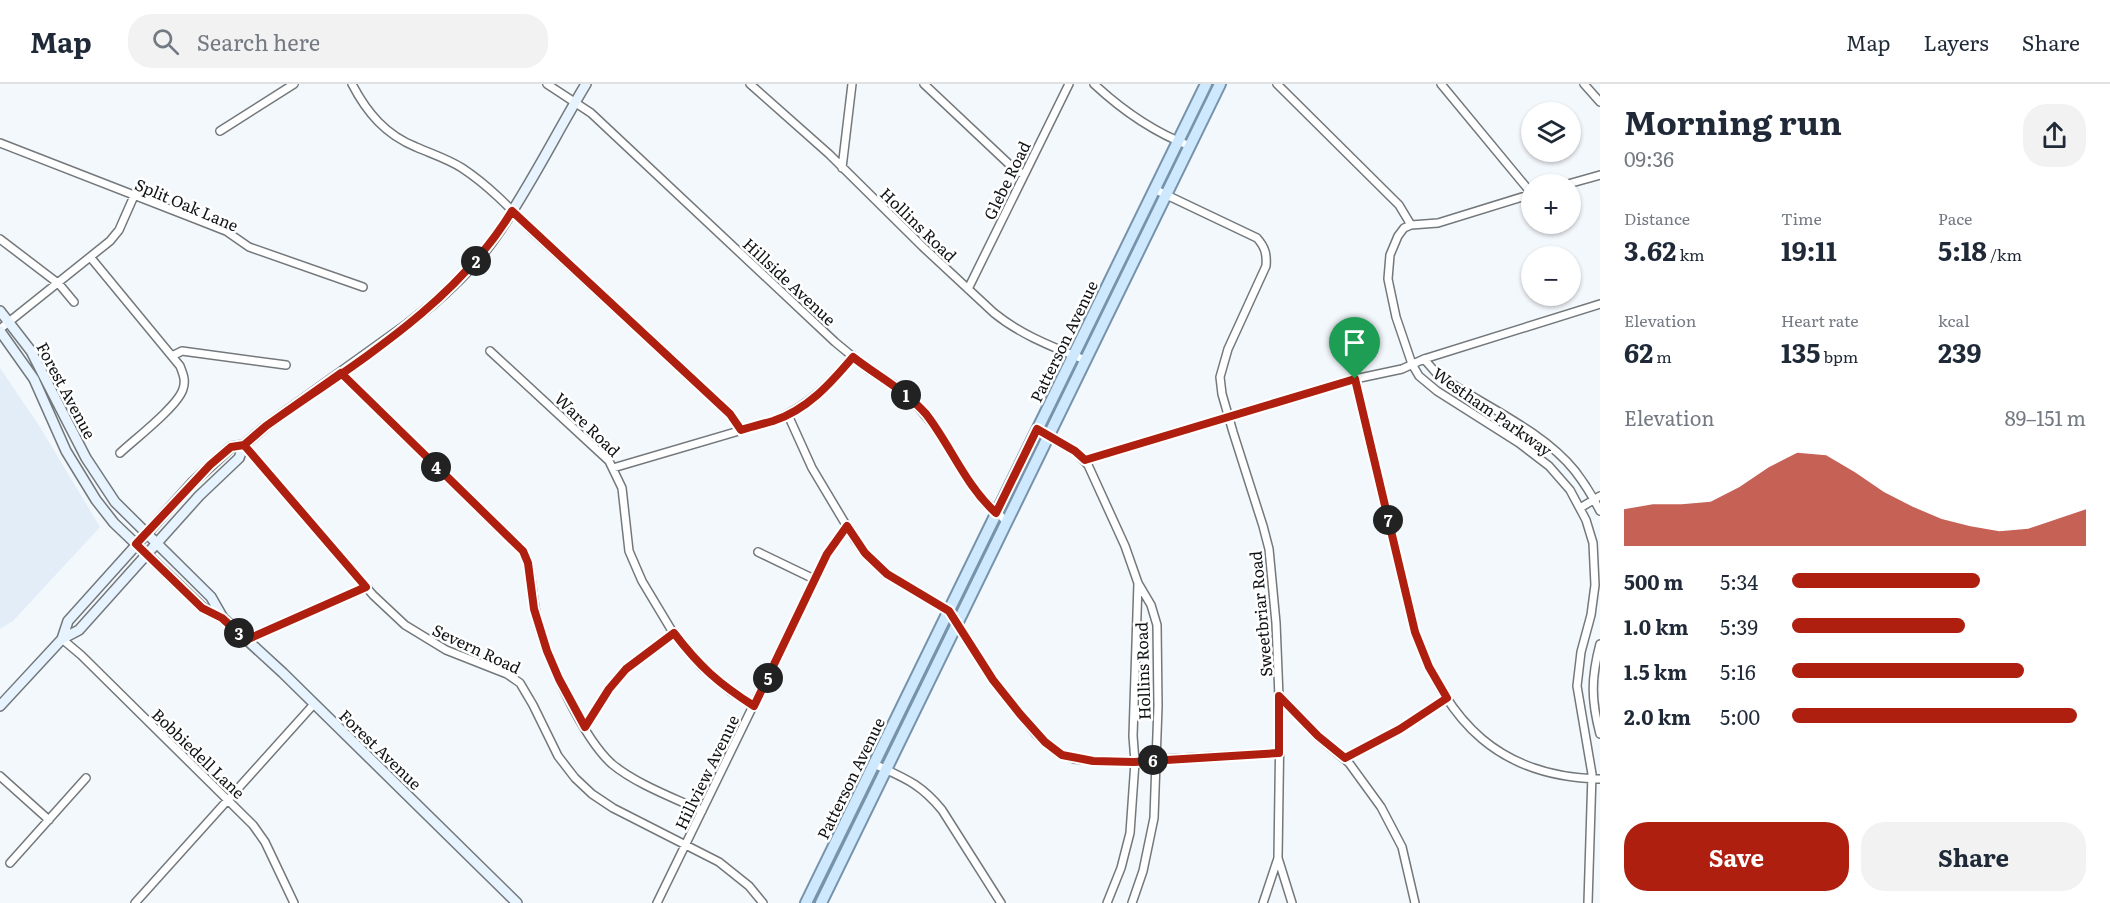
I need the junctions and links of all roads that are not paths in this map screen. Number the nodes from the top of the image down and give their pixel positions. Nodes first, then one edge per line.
1 (294, 84) edge
2 (352, 84) edge
3 (547, 84) edge
4 (586, 84) edge
5 (750, 84) edge
6 (852, 84) edge
7 (924, 84) edge
8 (1069, 84) edge
9 (1094, 84) edge
10 (1206, 84) edge
11 (1220, 84) edge
12 (1277, 84) edge
13 (1441, 84) edge
14 (1584, 84) edge
15 (575, 102) junction
16 (1600, 102) edge
17 (220, 131) dead end
18 (1178, 142) junction
19 (0, 143) edge
20 (1190, 146) junction
21 (842, 168) junction
22 (1024, 175) junction
23 (1600, 175) edge
24 (1581, 180) edge
25 (1521, 181) edge
26 (1154, 189) junction
27 (1166, 195) junction
28 (134, 196) junction
29 (1521, 197) edge
30 (512, 211) junction
31 (1411, 225) junction
32 (0, 239) edge
33 (91, 258) junction
34 (59, 284) junction
35 (363, 287) dead end
36 (969, 289) junction
37 (74, 302) dead end
38 (1600, 304) edge
39 (0, 311) edge
40 (8, 321) junction
41 (0, 330) edge
42 (490, 351) dead end
43 (172, 356) junction
44 (1073, 356) junction
45 (853, 357) junction
46 (1424, 359) junction
47 (1085, 360) junction
48 (1412, 364) junction
49 (286, 365) dead end
50 (341, 373) junction
51 (1355, 379) junction
52 (788, 415) junction
53 (1228, 418) junction
54 (1037, 429) junction
55 (741, 430) junction
56 (1049, 435) junction
57 (244, 445) junction
58 (120, 453) dead end
59 (1085, 460) junction
60 (613, 468) junction
61 (1597, 498) edge
62 (1580, 508) junction
63 (1600, 511) edge
64 (996, 513) junction
65 (1007, 522) junction
66 (847, 526) junction
67 (146, 534) junction
68 (136, 544) junction
69 (156, 544) junction
70 (758, 552) dead end
71 (147, 554) junction
72 (814, 579) junction
73 (1138, 583) junction
74 (366, 587) junction
75 (949, 611) junction
76 (222, 618) junction
77 (957, 625) junction
78 (674, 633) junction
79 (62, 639) junction
80 (246, 640) junction
81 (1600, 644) edge
82 (1279, 696) junction
83 (1447, 698) junction
84 (314, 704) junction
85 (0, 706) edge
86 (754, 706) junction
87 (585, 727) junction
88 (1600, 734) edge
89 (1279, 753) junction
90 (1345, 758) junction
91 (1156, 760) junction
92 (1134, 762) junction
93 (874, 764) junction
94 (886, 770) junction
95 (0, 776) edge
96 (86, 778) dead end
97 (1596, 779) edge
98 (227, 800) junction
99 (702, 811) junction
100 (49, 820) junction
101 (686, 844) junction
102 (1278, 858) junction
103 (10, 863) dead end
104 (135, 903) edge
105 (294, 903) edge
106 (517, 903) edge
107 (657, 903) edge
108 (763, 903) edge
109 (806, 903) edge
110 (821, 903) edge
111 (1001, 903) edge
112 (1107, 903) edge
113 (1132, 903) edge
114 (1263, 903) edge
115 (1292, 903) edge
116 (1416, 903) edge
117 (1588, 903) edge

1 - 17 street
2 - 30 street
3 - 15 street, Hillside Avenue
4 - 15 main road
5 - 21 street, Hollins Road
6 - 21 street
7 - 22 street
8 - 22 street, Glebe Road
9 - 18 street
10 - 18 main road, Patterson Avenue
11 - 20 main road, Patterson Avenue
12 - 31 street
13 - 25 street
14 - 16 street
15 - 30 main road
15 - 45 street, Hillside Avenue
18 - 20 street
18 - 26 main road, Patterson Avenue
19 - 28 street, Split Oak Lane
20 - 27 main road, Patterson Avenue
21 - 36 street, Hollins Road
22 - 36 street, Glebe Road
23 - 24 street
26 - 27 street, Sweetbriar Road
26 - 44 main road, Patterson Avenue
27 - 47 main road, Patterson Avenue
27 - 53 street, Sweetbriar Road
28 - 33 street
28 - 35 street, Split Oak Lane
29 - 31 street
30 - 50 main road
30 - 55 street
31 - 48 street, Westham Parkway
32 - 34 street
33 - 34 street
33 - 43 street
34 - 37 street
34 - 40 street
36 - 44 street, Hollins Road
38 - 46 street
39 - 40 main road, Forest Avenue
40 - 41 street
40 - 67 main road, Forest Avenue
41 - 68 main road, Forest Avenue
42 - 60 street, Ware Road
43 - 49 street
43 - 58 street
44 - 47 street, Hollins Road
44 - 54 main road, Patterson Avenue
45 - 52 street
45 - 64 street, Hillside Avenue
46 - 48 street
46 - 61 street, Westham Parkway
47 - 56 main road, Patterson Avenue
48 - 51 street
48 - 62 street, Westham Parkway
50 - 57 main road
50 - 87 street
51 - 53 street
51 - 83 street
52 - 55 street
52 - 66 street
53 - 59 street
53 - 82 street, Sweetbriar Road
54 - 56 street, Hollins Road
54 - 64 main road, Patterson Avenue
55 - 60 street
56 - 59 street, Hollins Road
56 - 65 main road, Patterson Avenue
57 - 67 main road
57 - 69 main road
57 - 74 street, Severn Road
59 - 73 street, Hollins Road
60 - 78 street, Ware Road
61 - 62 street
61 - 63 street, Westham Parkway
62 - 97 street, Westham Parkway
64 - 65 street, Hillside Avenue
64 - 75 main road, Patterson Avenue
65 - 77 main road, Patterson Avenue
66 - 72 street, Hillview Avenue
66 - 75 street
67 - 68 main road
67 - 69 main road, Forest Avenue
68 - 71 main road, Forest Avenue
68 - 79 main road
69 - 71 main road
69 - 76 main road, Forest Avenue
70 - 72 street
71 - 76 main road, Forest Avenue
71 - 79 main road
72 - 86 street, Hillview Avenue
73 - 91 street, Hollins Road
73 - 92 street, Hollins Road
74 - 80 street
74 - 101 street, Severn Road
75 - 77 street
75 - 93 main road, Patterson Avenue
76 - 80 main road, Forest Avenue
77 - 92 street
77 - 94 main road, Patterson Avenue
78 - 86 street, Ware Road
78 - 87 street
79 - 85 main road
79 - 98 street, Bobbiedell Lane
80 - 84 main road, Forest Avenue
81 - 88 street
82 - 89 street, Sweetbriar Road
82 - 90 street
83 - 90 street
83 - 97 street
84 - 98 street
84 - 106 main road, Forest Avenue
86 - 99 street, Hillview Avenue
87 - 99 street
89 - 91 street
89 - 102 street, Sweetbriar Road
90 - 116 street
91 - 92 street
91 - 113 street, Hollins Road
92 - 112 street, Hollins Road
93 - 94 street
93 - 109 main road, Patterson Avenue
94 - 110 main road, Patterson Avenue
94 - 111 street
95 - 100 street
96 - 100 street
97 - 117 street, Westham Parkway
98 - 104 street
98 - 105 street, Bobbiedell Lane
99 - 101 street, Hillview Avenue
100 - 103 street
101 - 107 street, Hillview Avenue
101 - 108 street, Severn Road
102 - 114 street, Sweetbriar Road
102 - 115 street

